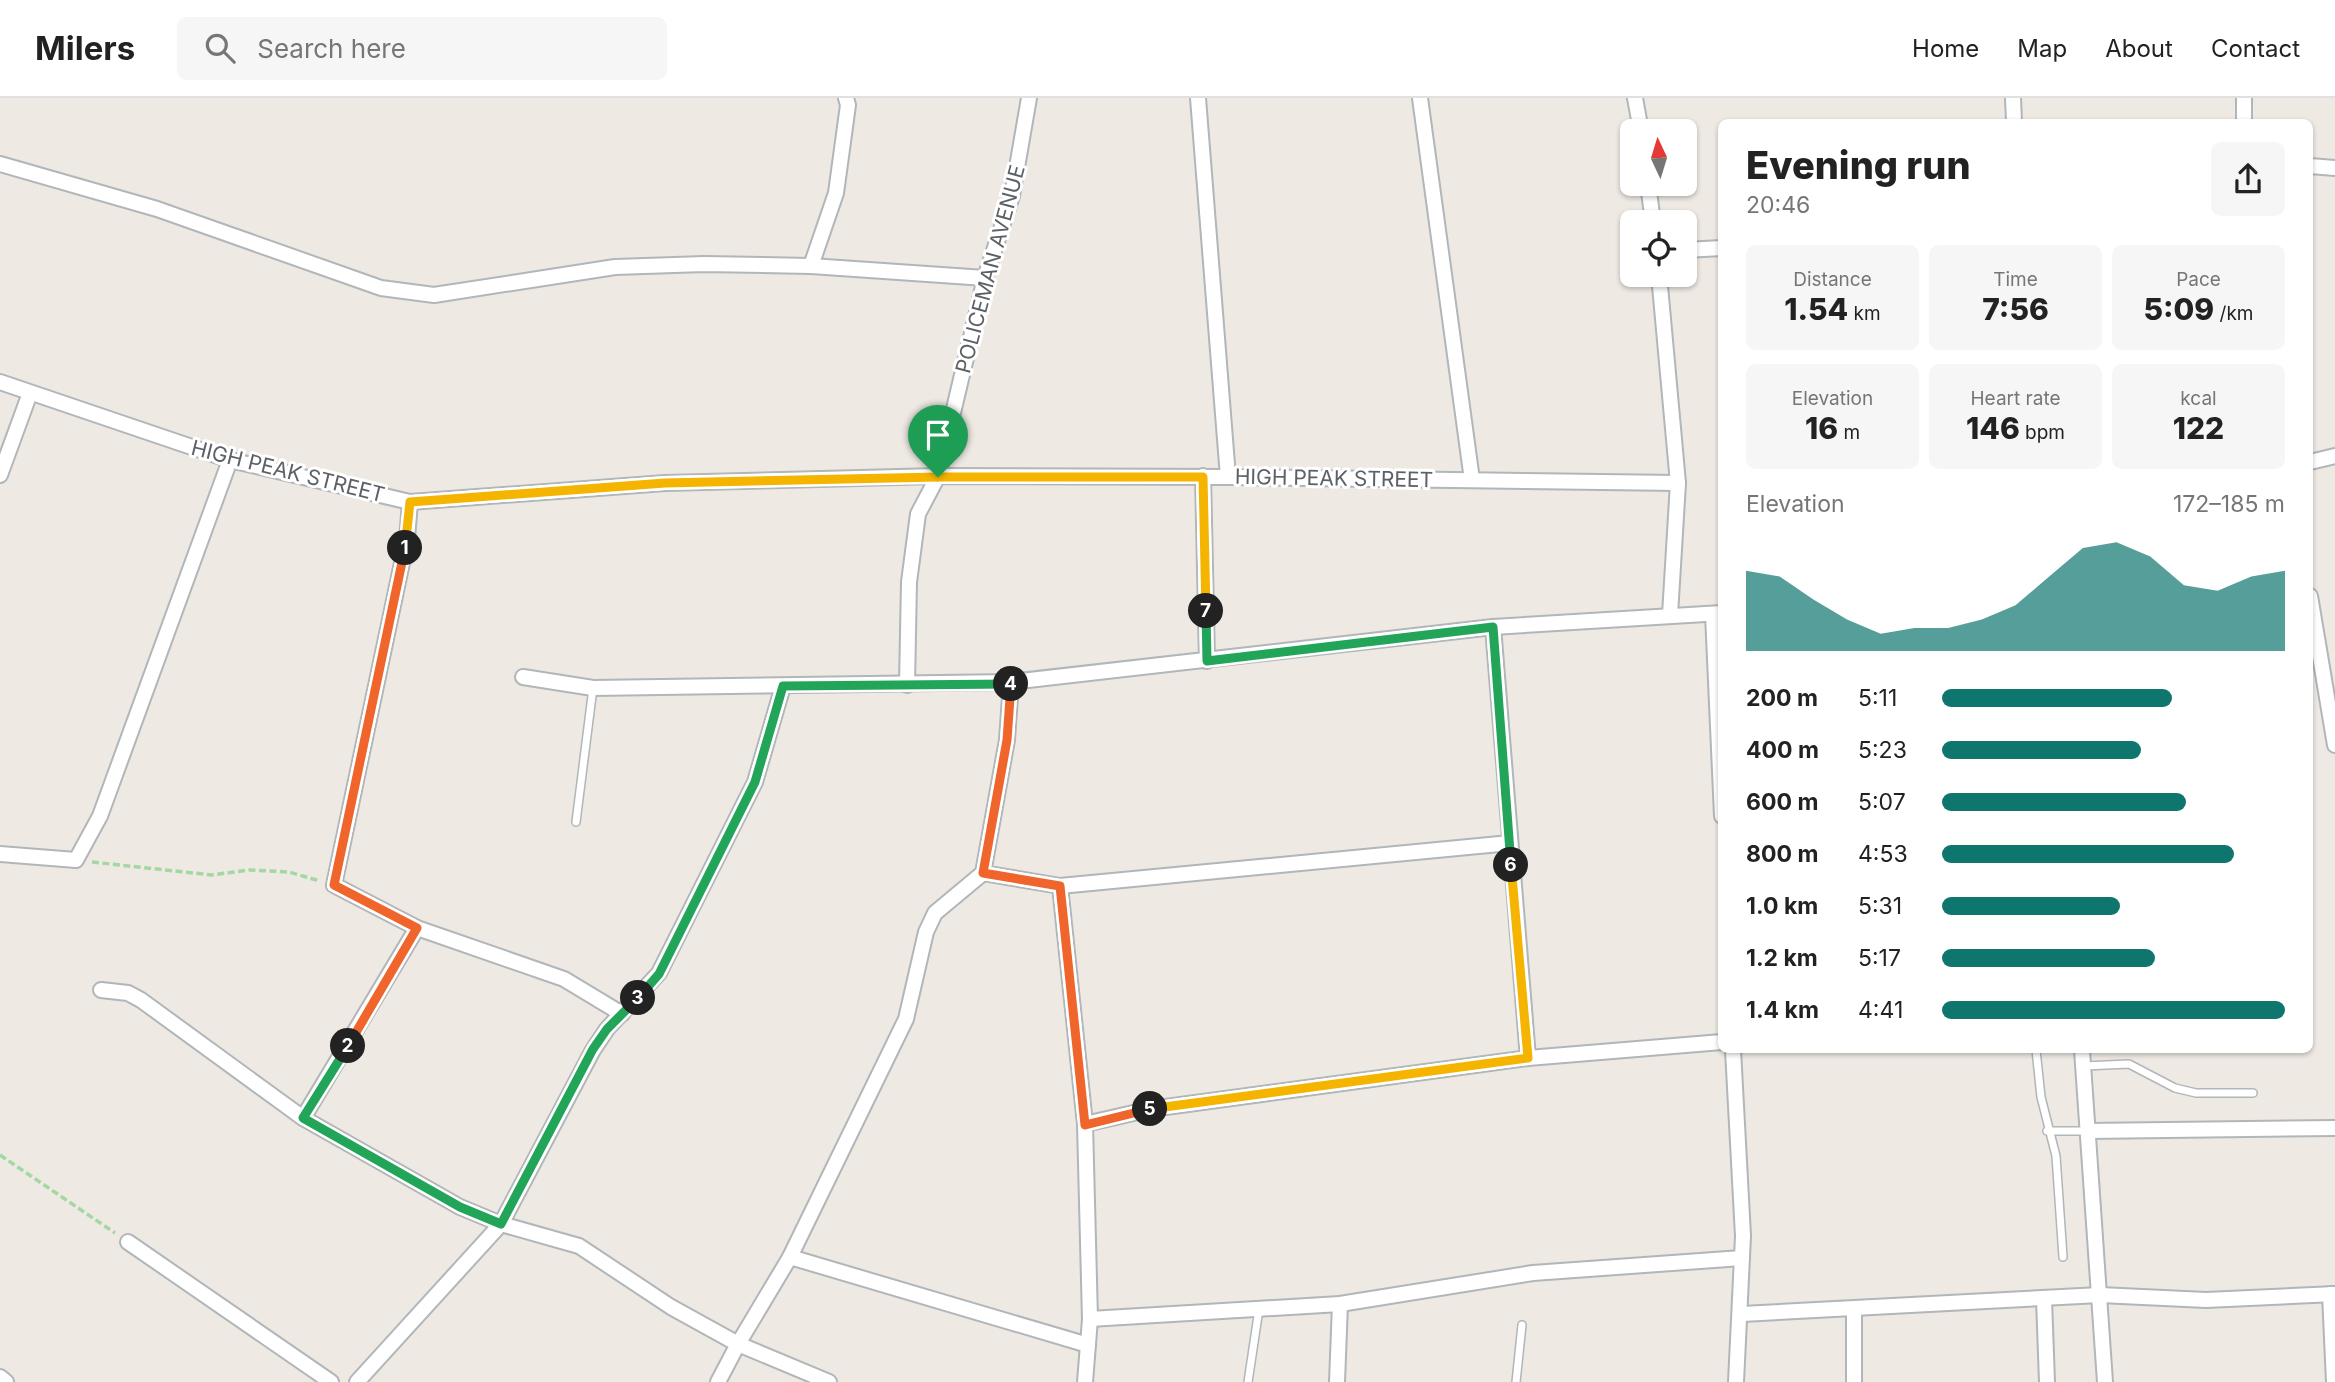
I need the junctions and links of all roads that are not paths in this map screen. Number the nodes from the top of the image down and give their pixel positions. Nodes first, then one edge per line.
1 (846, 98) edge
2 (1029, 98) edge
3 (1198, 98) edge
4 (1420, 98) edge
5 (1636, 98) edge
6 (2013, 98) edge
7 (2244, 98) edge
8 (1639, 119) edge
9 (2014, 119) edge
10 (2244, 119) edge
11 (0, 164) edge
12 (2313, 166) edge
13 (2335, 168) edge
14 (1718, 248) edge
15 (1697, 249) edge
16 (811, 266) junction
17 (985, 278) junction
18 (1659, 287) edge
19 (0, 382) edge
20 (30, 393) junction
21 (2335, 456) edge
22 (230, 460) junction
23 (2313, 461) edge
24 (0, 475) edge
25 (938, 477) junction
26 (1203, 477) junction
27 (1228, 477) junction
28 (1472, 480) junction
29 (1678, 483) junction
30 (410, 502) junction
31 (2313, 608) edge
32 (1718, 614) edge
33 (1670, 615) junction
34 (1493, 627) junction
35 (1207, 661) junction
36 (2328, 666) edge
37 (523, 677) dead end
38 (1011, 682) junction
39 (907, 685) junction
40 (783, 686) junction
41 (593, 688) junction
42 (2335, 745) edge
43 (576, 822) dead end
44 (1510, 843) junction
45 (0, 854) edge
46 (983, 873) junction
47 (1060, 886) junction
48 (417, 928) junction
49 (101, 990) dead end
50 (622, 1014) junction
51 (1718, 1041) edge
52 (1733, 1053) edge
53 (2036, 1053) edge
54 (2082, 1053) edge
55 (1528, 1058) junction
56 (2084, 1066) junction
57 (2253, 1093) dead end
58 (303, 1118) junction
59 (1085, 1125) junction
60 (2335, 1128) edge
61 (2047, 1130) junction
62 (2087, 1131) junction
63 (501, 1224) junction
64 (128, 1242) road end
65 (790, 1257) junction
66 (2063, 1257) dead end
67 (1742, 1258) junction
68 (2333, 1294) edge
69 (2100, 1295) junction
70 (2044, 1299) junction
71 (1340, 1304) junction
72 (1259, 1309) junction
73 (1854, 1309) junction
74 (1742, 1314) junction
75 (1090, 1319) junction
76 (1522, 1325) dead end
77 (738, 1344) junction
78 (1088, 1345) junction
79 (0, 1377) edge
80 (6, 1382) edge
81 (331, 1382) edge
82 (357, 1382) edge
83 (718, 1382) edge
84 (829, 1382) edge
85 (1085, 1382) edge
86 (1248, 1382) edge
87 (1337, 1382) edge
88 (1516, 1382) edge
89 (1737, 1382) edge
90 (1854, 1382) edge
91 (2047, 1382) edge
92 (2105, 1382) edge
93 (2334, 1382) edge

1 - 16 street
2 - 17 street, POLICEMAN AVENUE
3 - 27 street
4 - 28 street
5 - 8 street
6 - 9 street
7 - 10 street
11 - 16 street
12 - 13 street
14 - 15 street
16 - 17 street
17 - 25 street, POLICEMAN AVENUE
18 - 29 street
19 - 20 street, HIGH PEAK STREET
20 - 22 street, HIGH PEAK STREET
20 - 24 street
21 - 23 street
22 - 30 street, HIGH PEAK STREET
22 - 45 street
25 - 26 street, HIGH PEAK STREET
25 - 30 street, HIGH PEAK STREET
25 - 39 street, POLICEMAN AVENUE
26 - 27 street, HIGH PEAK STREET
26 - 35 street
27 - 28 street, HIGH PEAK STREET
28 - 29 street, HIGH PEAK STREET
29 - 33 street
30 - 48 street
31 - 36 street
32 - 33 street
33 - 34 street
34 - 35 street
34 - 44 street
35 - 38 street
36 - 42 street
37 - 41 street
38 - 39 street
38 - 46 street
39 - 40 street
40 - 41 street
40 - 50 street
41 - 43 lane
44 - 47 street
44 - 55 street
46 - 47 street
46 - 65 street
47 - 59 street
48 - 50 street
48 - 58 street
49 - 58 street
50 - 63 street
51 - 55 street
52 - 67 street
53 - 61 lane
54 - 56 street
55 - 59 street
56 - 57 lane
56 - 62 street
58 - 63 street
59 - 75 street
60 - 62 street
61 - 62 lane
61 - 66 lane
62 - 69 street
63 - 77 street
63 - 82 street
64 - 81 street
65 - 77 street
65 - 78 street
67 - 71 street
67 - 74 street
68 - 69 street
68 - 93 street
69 - 70 street
69 - 92 street
70 - 73 street
70 - 91 street
71 - 72 street
71 - 87 street
72 - 75 street
72 - 86 lane
73 - 74 street
73 - 90 street
74 - 89 street
75 - 78 street
76 - 88 lane
77 - 83 street
77 - 84 street
78 - 85 street
79 - 80 street

